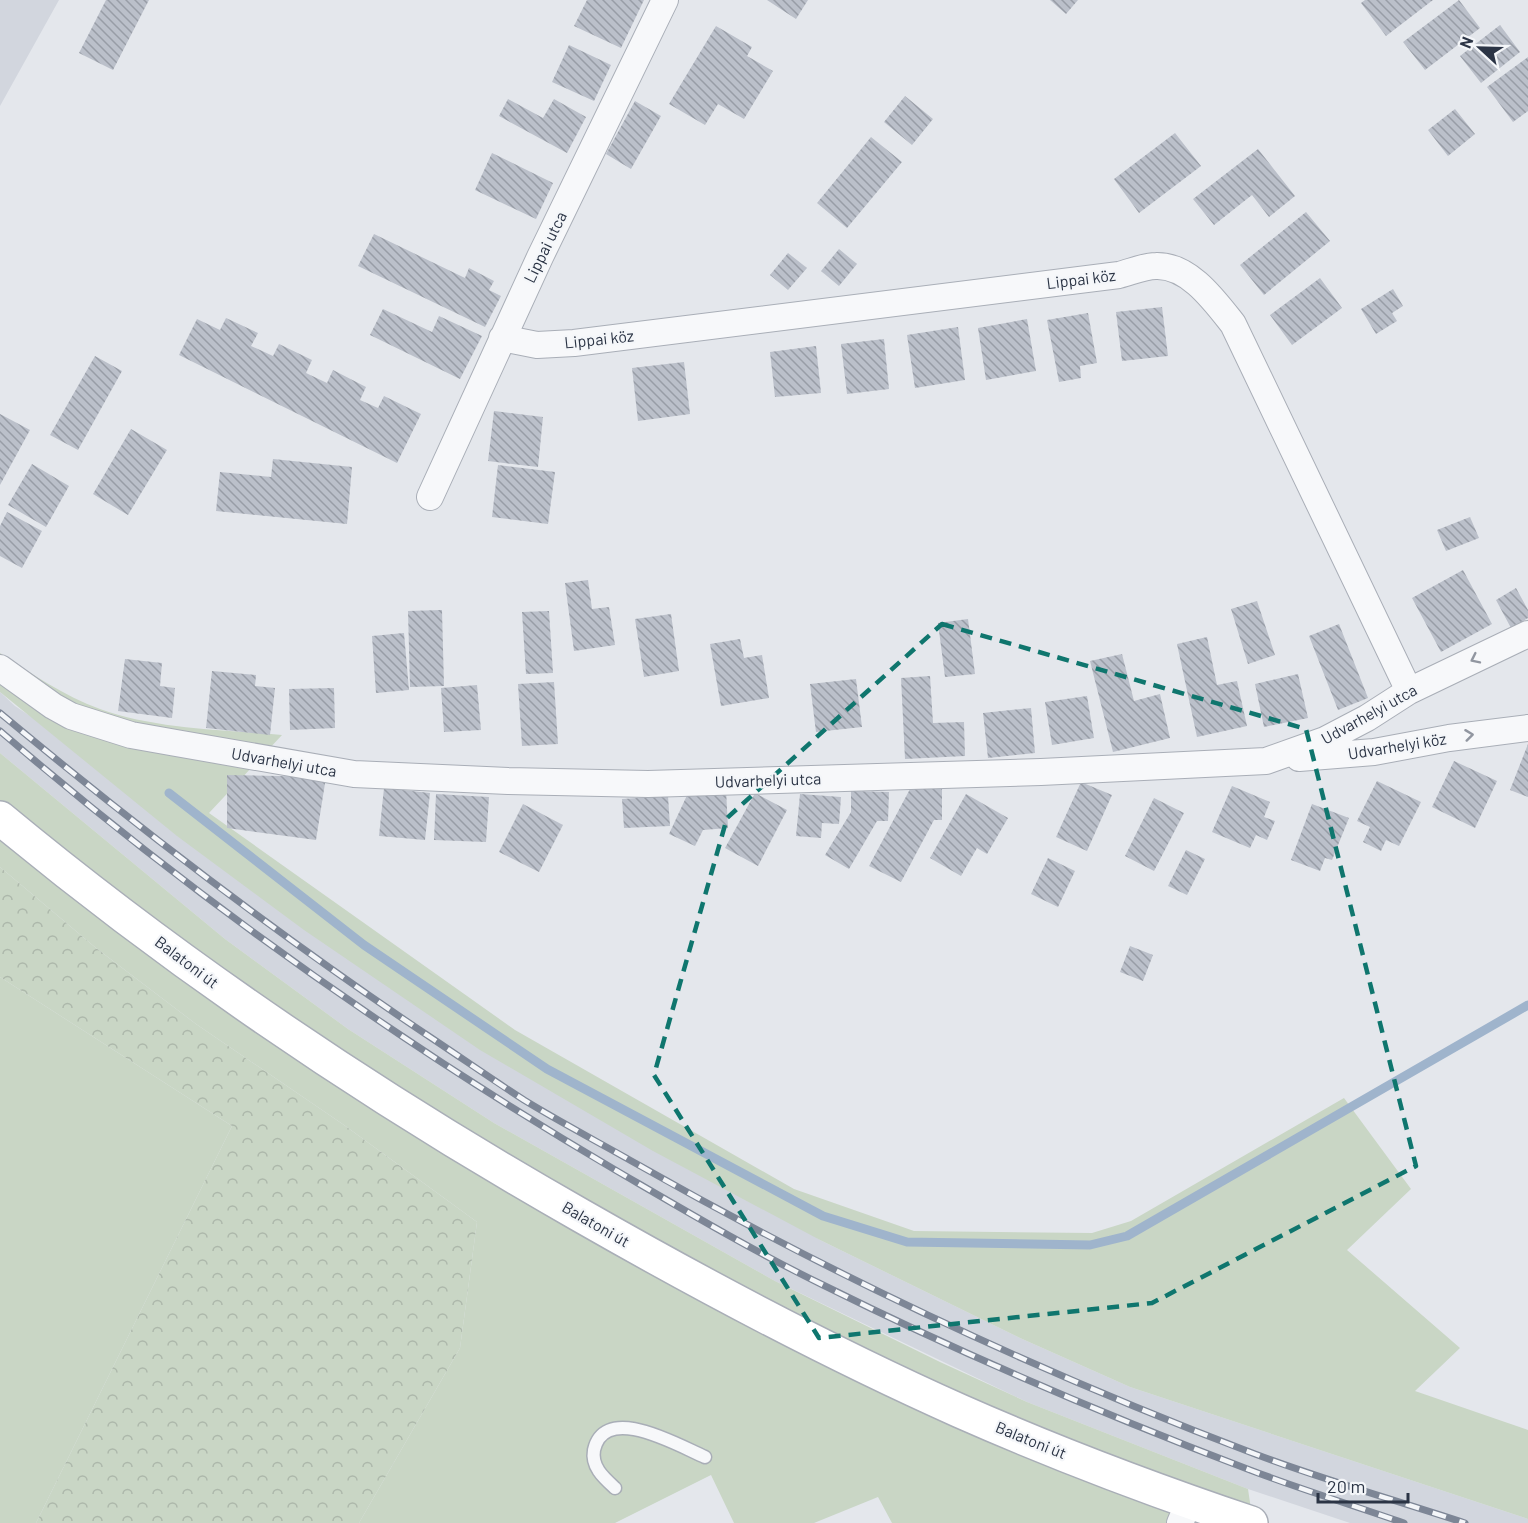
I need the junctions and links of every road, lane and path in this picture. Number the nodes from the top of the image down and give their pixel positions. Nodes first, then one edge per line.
1 (665, 0) edge
2 (502, 338) junction
3 (430, 497) dead end
4 (1528, 634) edge
5 (0, 668) edge
6 (1409, 691) junction
7 (1528, 728) edge
8 (1266, 761) junction
9 (0, 818) edge
10 (705, 1456) dead end
11 (615, 1488) dead end
12 (1185, 1513) edge
13 (1251, 1523) edge

1 - 2 street, Lippai utca
2 - 3 street, Lippai utca
2 - 6 street, Lippai köz
4 -> 6 street, Udvarhelyi utca
5 - 8 street, Udvarhelyi utca
6 - 8 street, Udvarhelyi utca
8 -> 7 street, Udvarhelyi köz
9 - 12 main road, Balatoni út
10 - 11 lane
12 - 13 main road, Balatoni út

